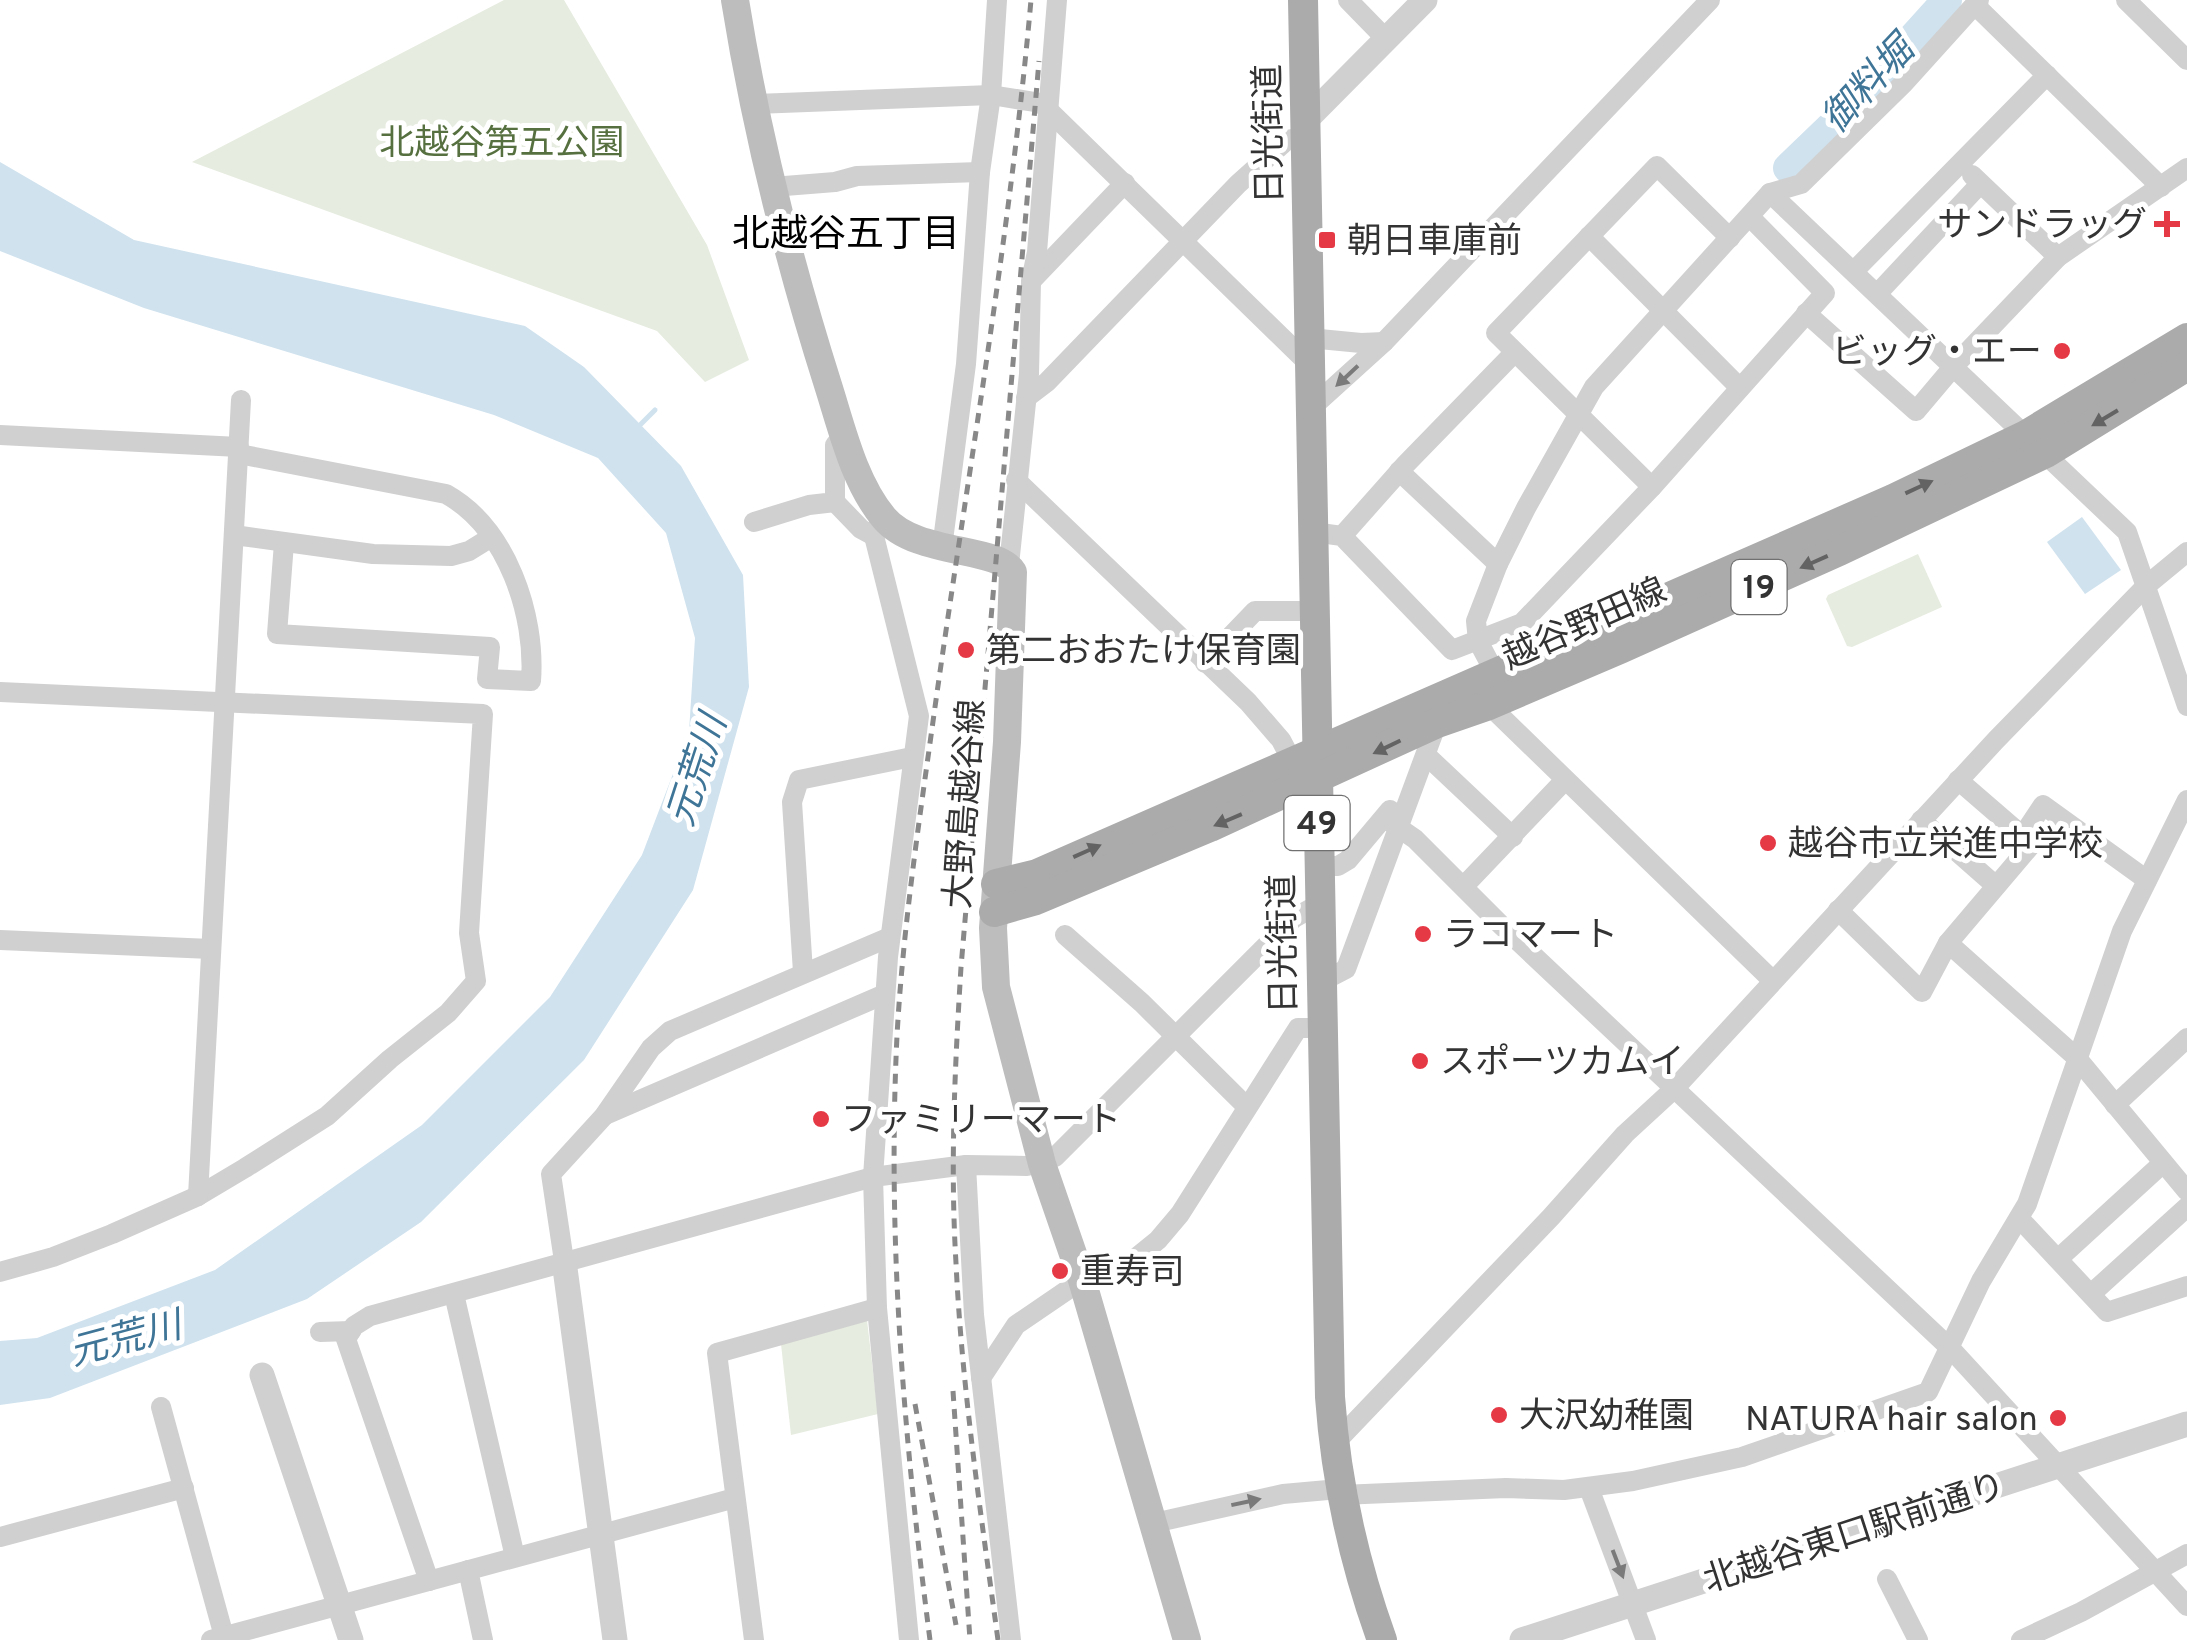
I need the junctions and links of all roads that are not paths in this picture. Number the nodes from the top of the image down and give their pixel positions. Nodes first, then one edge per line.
1 (735, 0) edge
2 (997, 0) edge
3 (1056, 0) edge
4 (1303, 0) edge
5 (1348, 0) edge
6 (1425, 0) edge
7 (1710, 0) edge
8 (2126, 0) edge
9 (1977, 3) edge
10 (1386, 39) junction
11 (2187, 60) edge
12 (2047, 75) junction
13 (991, 94) junction
14 (753, 104) junction
15 (1050, 110) junction
16 (1306, 129) junction
17 (1960, 164) junction
18 (2187, 168) edge
19 (980, 172) junction
20 (1125, 183) junction
21 (1980, 184) junction
22 (772, 187) junction
23 (2160, 187) junction
24 (1770, 193) junction
25 (1750, 216) junction
26 (1589, 236) junction
27 (1730, 238) junction
28 (1182, 241) junction
29 (2058, 257) junction
30 (1854, 271) junction
31 (1031, 281) junction
32 (1878, 293) junction
33 (1663, 312) junction
34 (1806, 313) junction
35 (2187, 338) edge
36 (1384, 342) junction
37 (1309, 351) junction
38 (1514, 353) junction
39 (1954, 366) junction
40 (2187, 366) edge
41 (1740, 388) junction
42 (1026, 398) junction
43 (241, 400) dead end
44 (1310, 410) junction
45 (1578, 416) junction
46 (844, 434) junction
47 (0, 435) edge
48 (2036, 444) junction
49 (239, 450) junction
50 (1399, 472) junction
51 (1016, 480) junction
52 (1652, 487) junction
53 (835, 502) junction
54 (754, 522) dead end
55 (878, 526) junction
56 (1327, 534) junction
57 (234, 535) junction
58 (490, 538) junction
59 (284, 542) junction
60 (942, 548) junction
61 (2187, 552) edge
62 (1498, 564) junction
63 (1008, 565) junction
64 (2147, 586) junction
65 (1314, 612) junction
66 (1478, 641) junction
67 (1205, 664) junction
68 (1495, 673) junction
69 (0, 692) edge
70 (225, 705) junction
71 (1489, 705) junction
72 (2187, 706) edge
73 (1437, 723) junction
74 (912, 758) junction
75 (1425, 759) junction
76 (1309, 764) junction
77 (1565, 780) junction
78 (1958, 780) junction
79 (2187, 800) edge
80 (1921, 820) junction
81 (1392, 824) junction
82 (2023, 835) junction
83 (1514, 838) junction
84 (1318, 866) junction
85 (2147, 880) junction
86 (1464, 886) junction
87 (1996, 886) junction
88 (995, 898) junction
89 (1319, 904) junction
90 (1838, 910) junction
91 (1064, 935) dead end
92 (890, 937) junction
93 (0, 940) edge
94 (1948, 943) junction
95 (211, 949) junction
96 (804, 972) junction
97 (1773, 981) junction
98 (1322, 982) junction
99 (885, 994) junction
100 (1322, 1028) junction
101 (1176, 1038) junction
102 (2187, 1038) edge
103 (2076, 1058) junction
104 (1676, 1088) junction
105 (2115, 1105) junction
106 (1246, 1106) junction
107 (604, 1116) junction
108 (2164, 1163) junction
109 (1042, 1164) junction
110 (966, 1165) junction
111 (873, 1178) junction
112 (2187, 1191) edge
113 (198, 1196) junction
114 (2187, 1207) edge
115 (2019, 1218) junction
116 (1137, 1258) dead end
117 (2058, 1259) junction
118 (564, 1261) junction
119 (0, 1272) edge
120 (1082, 1280) junction
121 (2187, 1286) edge
122 (454, 1294) junction
123 (2090, 1294) junction
124 (877, 1308) junction
125 (349, 1328) junction
126 (320, 1332) dead end
127 (1951, 1349) junction
128 (262, 1375) dead end
129 (980, 1378) junction
130 (162, 1408) dead end
131 (2187, 1424) edge
132 (1333, 1445) junction
133 (2059, 1466) junction
134 (184, 1488) junction
135 (1588, 1488) junction
136 (1340, 1492) junction
137 (735, 1498) junction
138 (1154, 1523) junction
139 (600, 1534) junction
140 (0, 1538) edge
141 (2187, 1554) edge
142 (515, 1557) junction
143 (468, 1570) junction
144 (2154, 1572) junction
145 (1887, 1579) dead end
146 (429, 1581) junction
147 (1634, 1603) junction
148 (339, 1605) junction
149 (2187, 1606) edge
150 (220, 1639) edge
151 (351, 1640) edge
152 (483, 1640) edge
153 (614, 1640) edge
154 (754, 1640) edge
155 (909, 1640) edge
156 (1011, 1640) edge
157 (1187, 1640) edge
158 (1382, 1640) edge
159 (1522, 1640) edge
160 (1646, 1640) edge
161 (1918, 1640) edge
162 (2021, 1640) edge

1 - 14 main road
2 - 13 street
3 - 15 street
4 - 16 main road, 日光街道 / 49
5 - 10 street
6 - 10 street
7 - 36 street
8 - 11 street
9 - 12 street
9 - 24 street
10 - 16 street
12 - 17 street
12 - 23 street
13 - 14 street
13 - 15 street
13 - 19 street
14 - 22 main road
15 - 20 street
15 - 31 street
16 - 28 street
16 - 37 main road, 日光街道 / 49
17 - 21 street
17 - 30 street
18 - 23 street
19 - 22 street
19 - 60 street
20 - 28 street
20 - 31 street
21 - 29 street
21 - 32 street
22 - 46 main road
23 - 29 street
24 - 25 street
24 - 30 street
25 - 27 street
25 - 34 street
26 - 27 street
26 - 33 street
26 - 38 street
27 - 33 street
28 - 37 street
28 - 42 street
29 - 39 street
30 - 32 street
31 - 42 street
32 - 39 street
33 - 41 street
33 - 45 street
34 - 39 street
34 - 41 street
35 - 48 main road, 越谷野田線 / 19
36 - 37 street
36 -> 44 street
37 - 44 main road, 日光街道 / 49
38 - 45 street
38 - 50 street
39 - 48 street
40 -> 48 main road, 越谷野田線 / 19
41 - 52 street
42 - 51 street
43 - 49 street
44 - 56 main road, 日光街道 / 49
45 - 52 street
45 - 62 street
46 - 53 street
46 - 55 main road
47 - 49 street
48 - 64 street
68 -> 48 main road, 越谷野田線 / 19
48 -> 71 main road, 越谷野田線 / 19
49 - 57 street
49 - 58 street
50 - 56 street
50 - 62 street
51 - 63 street
51 - 67 street
52 - 66 street
53 - 54 street
53 - 55 street
55 - 60 main road
55 - 74 street
56 - 65 main road, 日光街道 / 49
56 - 66 street
57 - 59 street
57 - 70 street
58 - 59 street
58 - 59 street
60 - 63 main road
61 - 64 street
62 - 66 street
63 - 88 main road, 大野島越谷線
64 - 72 street
64 - 78 street
65 - 67 street
65 - 76 main road, 日光街道 / 49
66 - 68 street
67 - 76 street
68 - 76 main road, 越谷野田線 / 19
69 - 70 street
70 - 95 street
70 - 113 street
71 - 73 main road, 越谷野田線 / 19
71 - 77 street
73 - 75 street
73 -> 76 main road, 越谷野田線 / 19
74 - 92 street
74 - 96 street
75 - 81 street
75 - 83 street
76 - 84 main road, 日光街道 / 49
76 - 88 main road, 越谷野田線 / 19
77 - 83 street
77 - 97 street
78 - 80 street
78 - 82 street
79 - 85 street
80 - 87 street
80 - 90 street
81 - 84 street
81 - 86 street
81 - 98 street
82 - 85 street
82 - 87 street
83 - 86 street
84 - 89 main road, 日光街道 / 49
85 - 103 street
86 - 104 street
87 - 94 street
88 - 109 main road, 大野島越谷線
89 - 98 main road, 日光街道 / 49
89 - 101 street
90 - 94 street
90 - 97 street
91 - 101 street
92 - 96 street
92 - 99 street
93 - 95 street
94 - 103 street
95 - 113 street
96 - 107 street
97 - 104 street
98 - 100 main road, 日光街道 / 49
99 - 107 street
99 - 111 street
100 - 106 street
100 - 132 main road, 日光街道 / 49
101 - 106 street
101 - 109 street
102 - 105 street
103 - 105 street
103 - 115 street
104 - 127 street
104 - 132 street
105 - 108 street
106 - 116 street
107 - 118 street
108 - 112 street
108 - 117 street
109 - 110 street
109 - 120 main road, 大野島越谷線
110 - 111 street
110 - 129 street
111 - 118 street
111 - 124 street
113 - 119 street
114 - 123 street
115 - 117 street
115 - 127 street
117 - 123 street
118 - 122 street
118 - 139 street
120 - 129 street
120 - 138 main road, 大野島越谷線
121 - 123 street
122 - 125 street
122 - 142 street
124 - 137 street
124 - 155 street
125 - 126 street
125 - 146 street
127 - 133 street
127 - 135 street
128 - 148 street
129 - 156 street
130 - 134 street
131 - 133 street, 北越谷東口駅前通り
132 - 136 main road, 日光街道 / 49
133 - 144 street
133 - 147 street, 北越谷東口駅前通り
134 - 140 street
134 - 150 street
135 - 136 street
135 -> 147 street
138 -> 136 street
136 - 158 main road, 日光街道 / 49
137 - 139 street
137 - 154 street
138 - 157 main road, 大野島越谷線
139 - 142 street
139 - 153 street
141 - 144 street
142 - 143 street
143 - 146 street
143 - 152 street
144 - 149 street
144 - 162 street
145 - 161 street
146 - 148 street
147 - 159 street, 北越谷東口駅前通り
147 - 160 street
148 - 150 street
148 - 151 street

